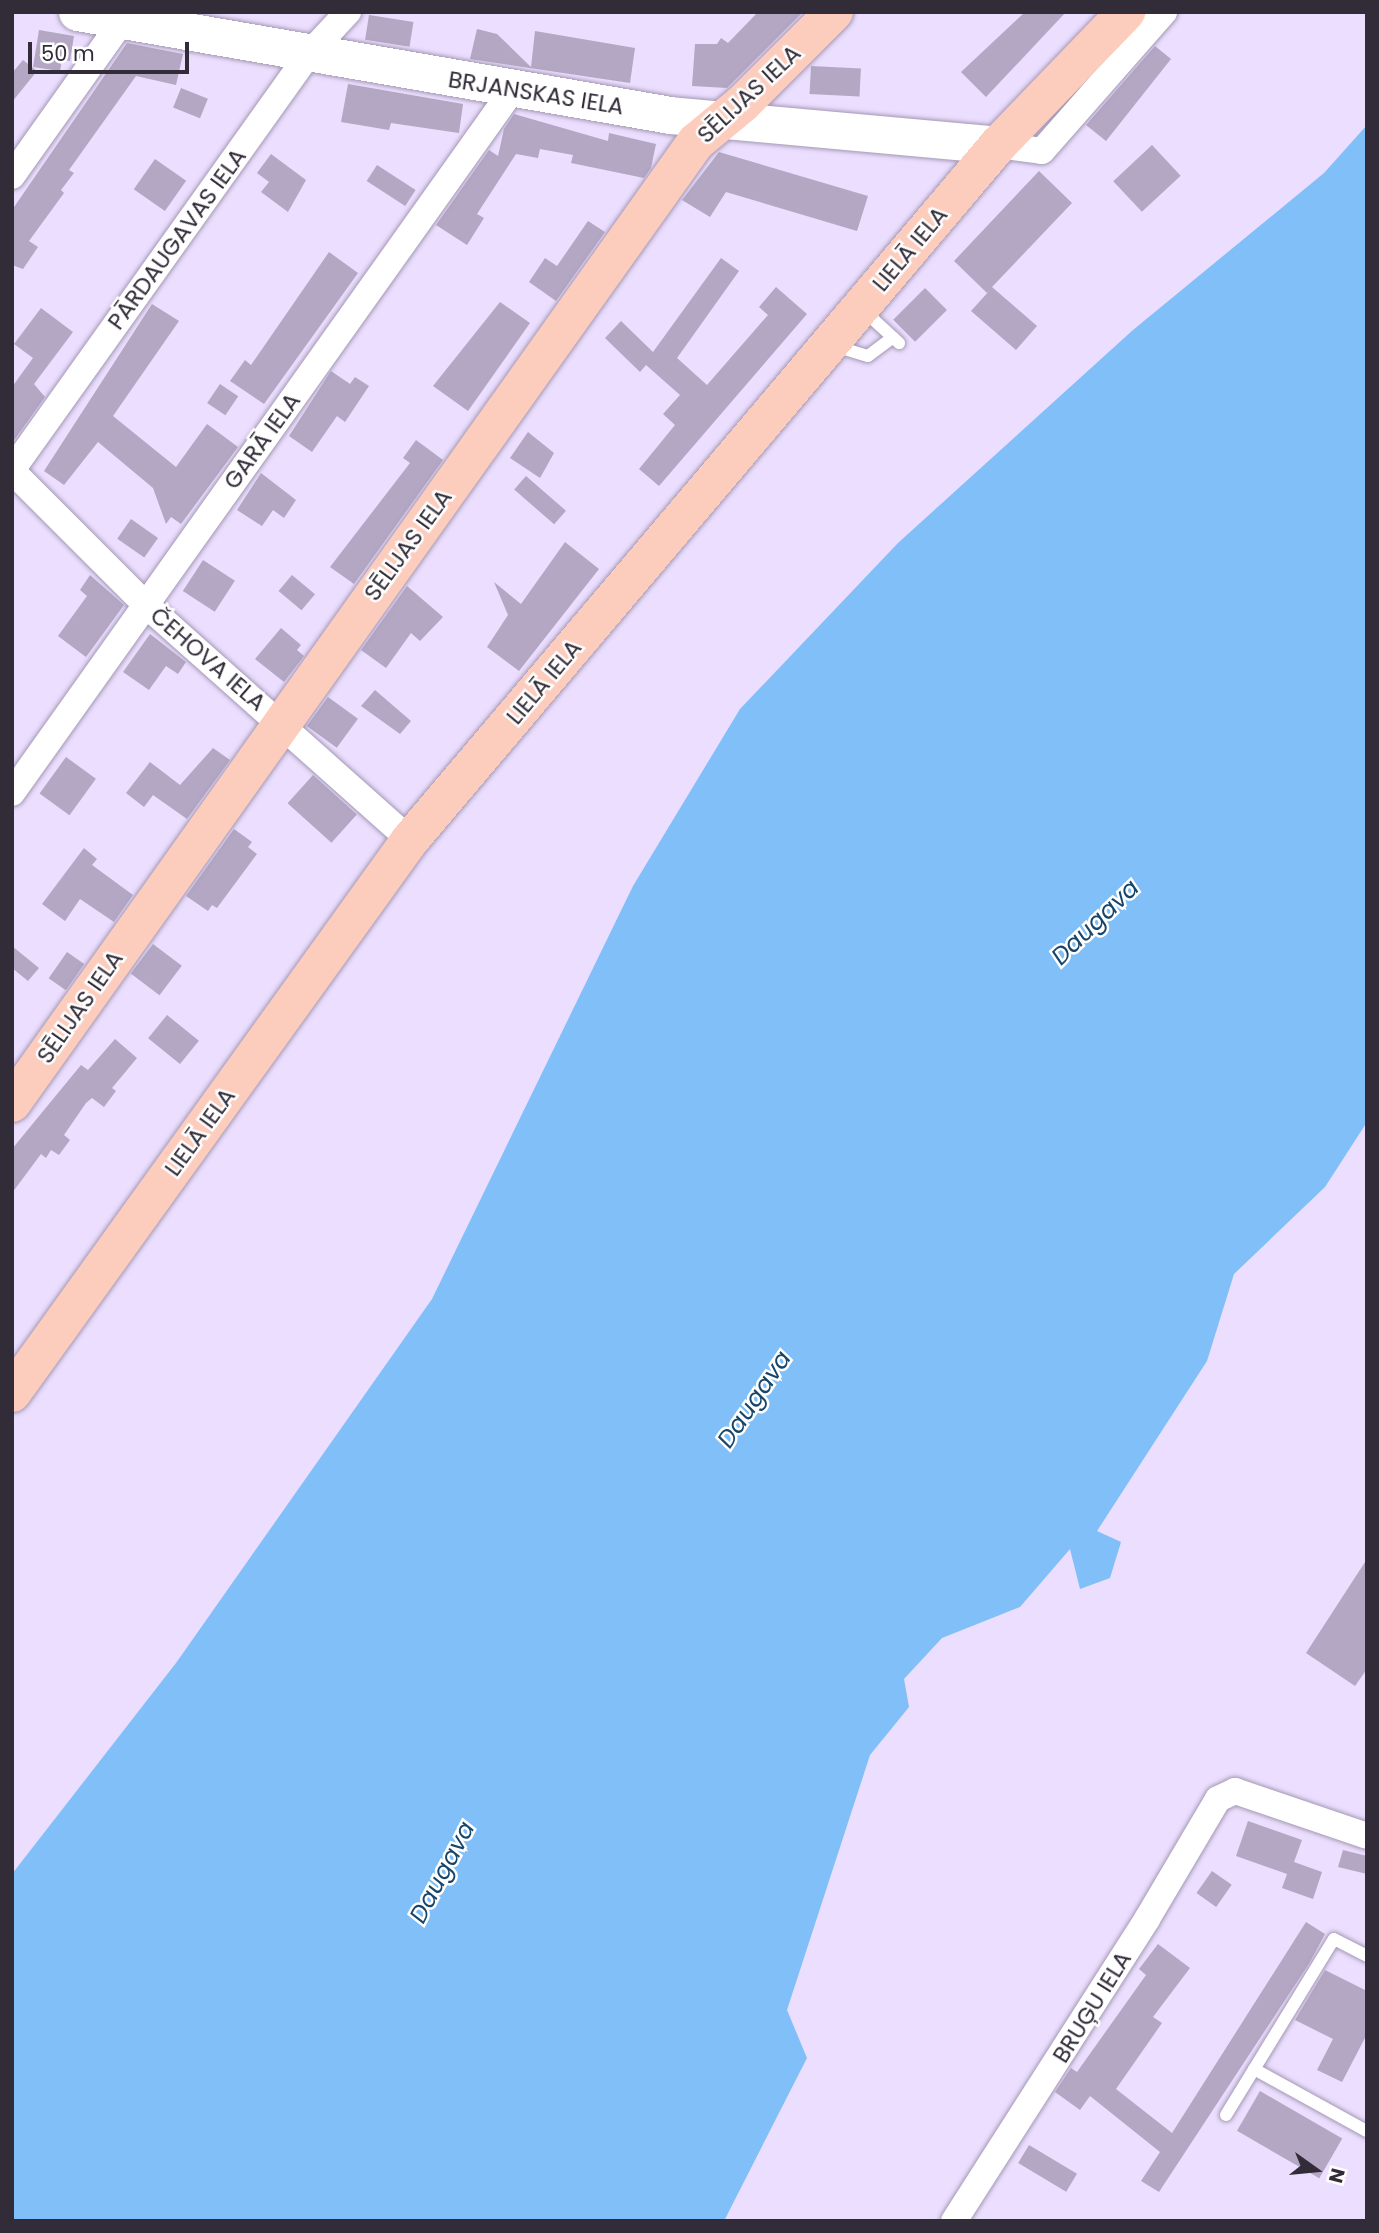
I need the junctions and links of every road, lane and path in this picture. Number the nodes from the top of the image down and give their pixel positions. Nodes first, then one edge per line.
1 (77, 12) edge
2 (348, 12) edge
3 (834, 12) edge
4 (1126, 12) edge
5 (1164, 12) edge
6 (123, 20) junction
7 (308, 55) junction
8 (513, 89) junction
9 (722, 121) junction
10 (998, 145) junction
11 (12, 176) edge
12 (860, 307) junction
13 (830, 344) junction
14 (12, 470) edge
15 (145, 604) junction
16 (280, 724) junction
17 (12, 793) edge
18 (410, 840) junction
19 (12, 1103) edge
20 (12, 1393) edge
21 (1367, 1836) edge
22 (1367, 1956) edge
23 (1254, 2069) junction
24 (1226, 2115) dead end
25 (1367, 2131) edge
26 (954, 2221) edge

1 - 6 main road, BRJANSKAS IELA
2 - 7 street, PĀRDAUGAVAS IELA
3 - 9 main road, SĒLIJAS IELA
4 - 10 main road, LIELĀ IELA
5 - 10 street
6 - 7 main road, BRJANSKAS IELA
6 - 11 street
7 - 8 main road, BRJANSKAS IELA
7 - 14 street, PĀRDAUGAVAS IELA
8 - 9 main road, BRJANSKAS IELA
8 - 15 street, GARĀ IELA
9 - 10 main road, BRJANSKAS IELA
9 - 16 main road, SĒLIJAS IELA
10 - 12 main road, LIELĀ IELA
12 - 13 main road, LIELĀ IELA
12 - 13 lane
13 - 18 main road, LIELĀ IELA
14 - 15 street, ČEHOVA IELA
15 - 16 street, ČEHOVA IELA
15 - 17 street, GARĀ IELA
16 - 18 street, ČEHOVA IELA
16 - 19 main road, SĒLIJAS IELA
18 - 20 main road, LIELĀ IELA
21 - 26 street, BRUĢU IELA
22 - 23 lane
23 - 24 lane
23 - 25 lane

